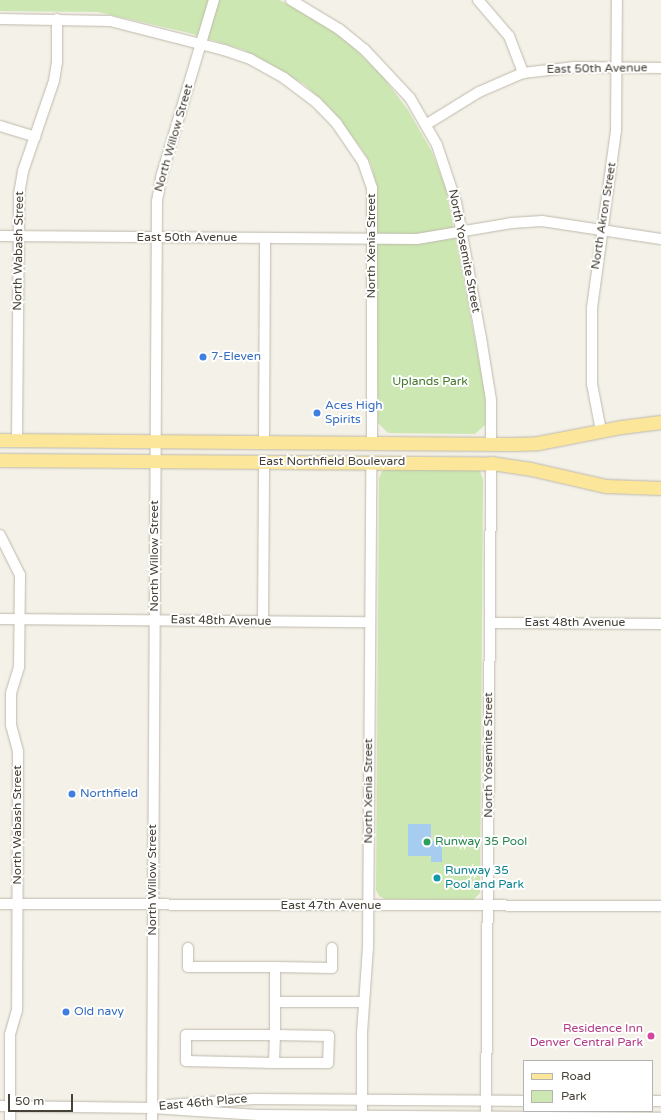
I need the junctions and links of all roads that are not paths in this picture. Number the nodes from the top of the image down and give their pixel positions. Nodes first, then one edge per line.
1 (214, 0) edge
2 (291, 0) edge
3 (478, 0) edge
4 (617, 0) edge
5 (0, 19) edge
6 (57, 19) junction
7 (202, 44) junction
8 (616, 68) junction
9 (661, 68) edge
10 (523, 73) junction
11 (427, 124) junction
12 (0, 126) edge
13 (35, 137) junction
14 (602, 230) junction
15 (461, 232) junction
16 (0, 236) edge
17 (18, 236) junction
18 (157, 238) junction
19 (265, 238) junction
20 (373, 239) junction
21 (661, 240) edge
22 (661, 422) edge
23 (601, 431) junction
24 (0, 440) edge
25 (17, 440) junction
26 (155, 441) junction
27 (264, 441) junction
28 (372, 442) junction
29 (491, 443) junction
30 (0, 460) edge
31 (155, 462) junction
32 (264, 462) junction
33 (371, 462) junction
34 (491, 463) junction
35 (661, 488) edge
36 (0, 535) edge
37 (0, 619) edge
38 (19, 619) junction
39 (154, 620) junction
40 (263, 621) junction
41 (370, 622) junction
42 (490, 623) junction
43 (661, 624) edge
44 (0, 904) edge
45 (18, 904) junction
46 (153, 905) junction
47 (369, 906) junction
48 (661, 906) edge
49 (488, 907) junction
50 (188, 948) dead end
51 (332, 948) dead end
52 (275, 967) junction
53 (275, 1002) junction
54 (364, 1002) junction
55 (275, 1035) junction
56 (274, 1063) junction
57 (362, 1100) junction
58 (486, 1100) junction
59 (523, 1101) edge
60 (5, 1106) edge
61 (152, 1108) junction
62 (362, 1118) edge
63 (486, 1118) edge
64 (661, 1118) edge
65 (10, 1120) edge
66 (152, 1120) edge

1 - 7 street, North Willow Street
2 - 11 street, North Yosemite Street
3 - 10 street
4 - 8 street, North Akron Street
5 - 6 street
6 - 7 street
6 - 13 street, North Wabash Street
7 - 18 street, North Willow Street
7 - 20 street, North Xenia Street
8 - 9 street, East 50th Avenue
8 - 10 street, East 50th Avenue
8 - 14 street, North Akron Street
10 - 11 street, East 50th Avenue
11 - 15 street, North Yosemite Street
12 - 13 street
13 - 17 street, North Wabash Street
14 - 15 street, East 50th Avenue
14 - 21 street, East 50th Avenue
14 - 23 street, North Akron Street
15 - 20 street, East 50th Avenue
15 - 29 street, North Yosemite Street
16 - 17 street, East 50th Avenue
17 - 18 street, East 50th Avenue
17 - 25 street, North Wabash Street
18 - 19 street, East 50th Avenue
18 - 26 street, North Willow Street
19 - 20 street, East 50th Avenue
19 - 27 street
20 - 28 street, North Xenia Street
22 - 23 main road, East Northfield Boulevard
23 - 29 main road, East Northfield Boulevard
24 - 25 main road, East Northfield Boulevard
25 - 26 main road, East Northfield Boulevard
26 - 27 main road, East Northfield Boulevard
26 - 31 street, North Willow Street
27 - 28 main road, East Northfield Boulevard
28 - 29 main road, East Northfield Boulevard
30 - 31 main road, East Northfield Boulevard
31 - 32 main road, East Northfield Boulevard
31 - 39 street, North Willow Street
32 - 33 main road, East Northfield Boulevard
32 - 40 street
33 - 34 main road, East Northfield Boulevard
33 - 41 street, North Xenia Street
34 - 35 main road, East Northfield Boulevard
34 - 42 street, North Yosemite Street
36 - 38 street, North Wabash Street
37 - 38 street, East 48th Avenue
38 - 39 street, East 48th Avenue
38 - 45 street, North Wabash Street
39 - 40 street, East 48th Avenue
39 - 46 street, North Willow Street
40 - 41 street, East 48th Avenue
41 - 47 street, North Xenia Street
42 - 43 street, East 48th Avenue
42 - 49 street, North Yosemite Street
44 - 45 street, East 47th Avenue
45 - 46 street, East 47th Avenue
45 - 60 street, North Wabash Street
46 - 47 street, East 47th Avenue
46 - 61 street, North Willow Street
47 - 49 street, East 47th Avenue
47 - 54 street, North Xenia Street
48 - 49 street, East 47th Avenue
49 - 58 street, North Yosemite Street
50 - 52 street
51 - 52 street
52 - 53 street
53 - 54 street
53 - 55 street
54 - 57 street, North Xenia Street
55 - 56 street
55 - 56 street
55 - 56 street
57 - 58 street, East 46th Place
57 - 61 street, East 46th Place
57 - 62 street, North Xenia Street
58 - 59 street, East 46th Place
58 - 63 street, North Yosemite Street
60 - 61 street
60 - 65 street, North Wabash Street
61 - 62 street, East 46th Place
61 - 66 street, North Willow Street
62 - 63 street, East 46th Place
63 - 64 street, East 46th Place

